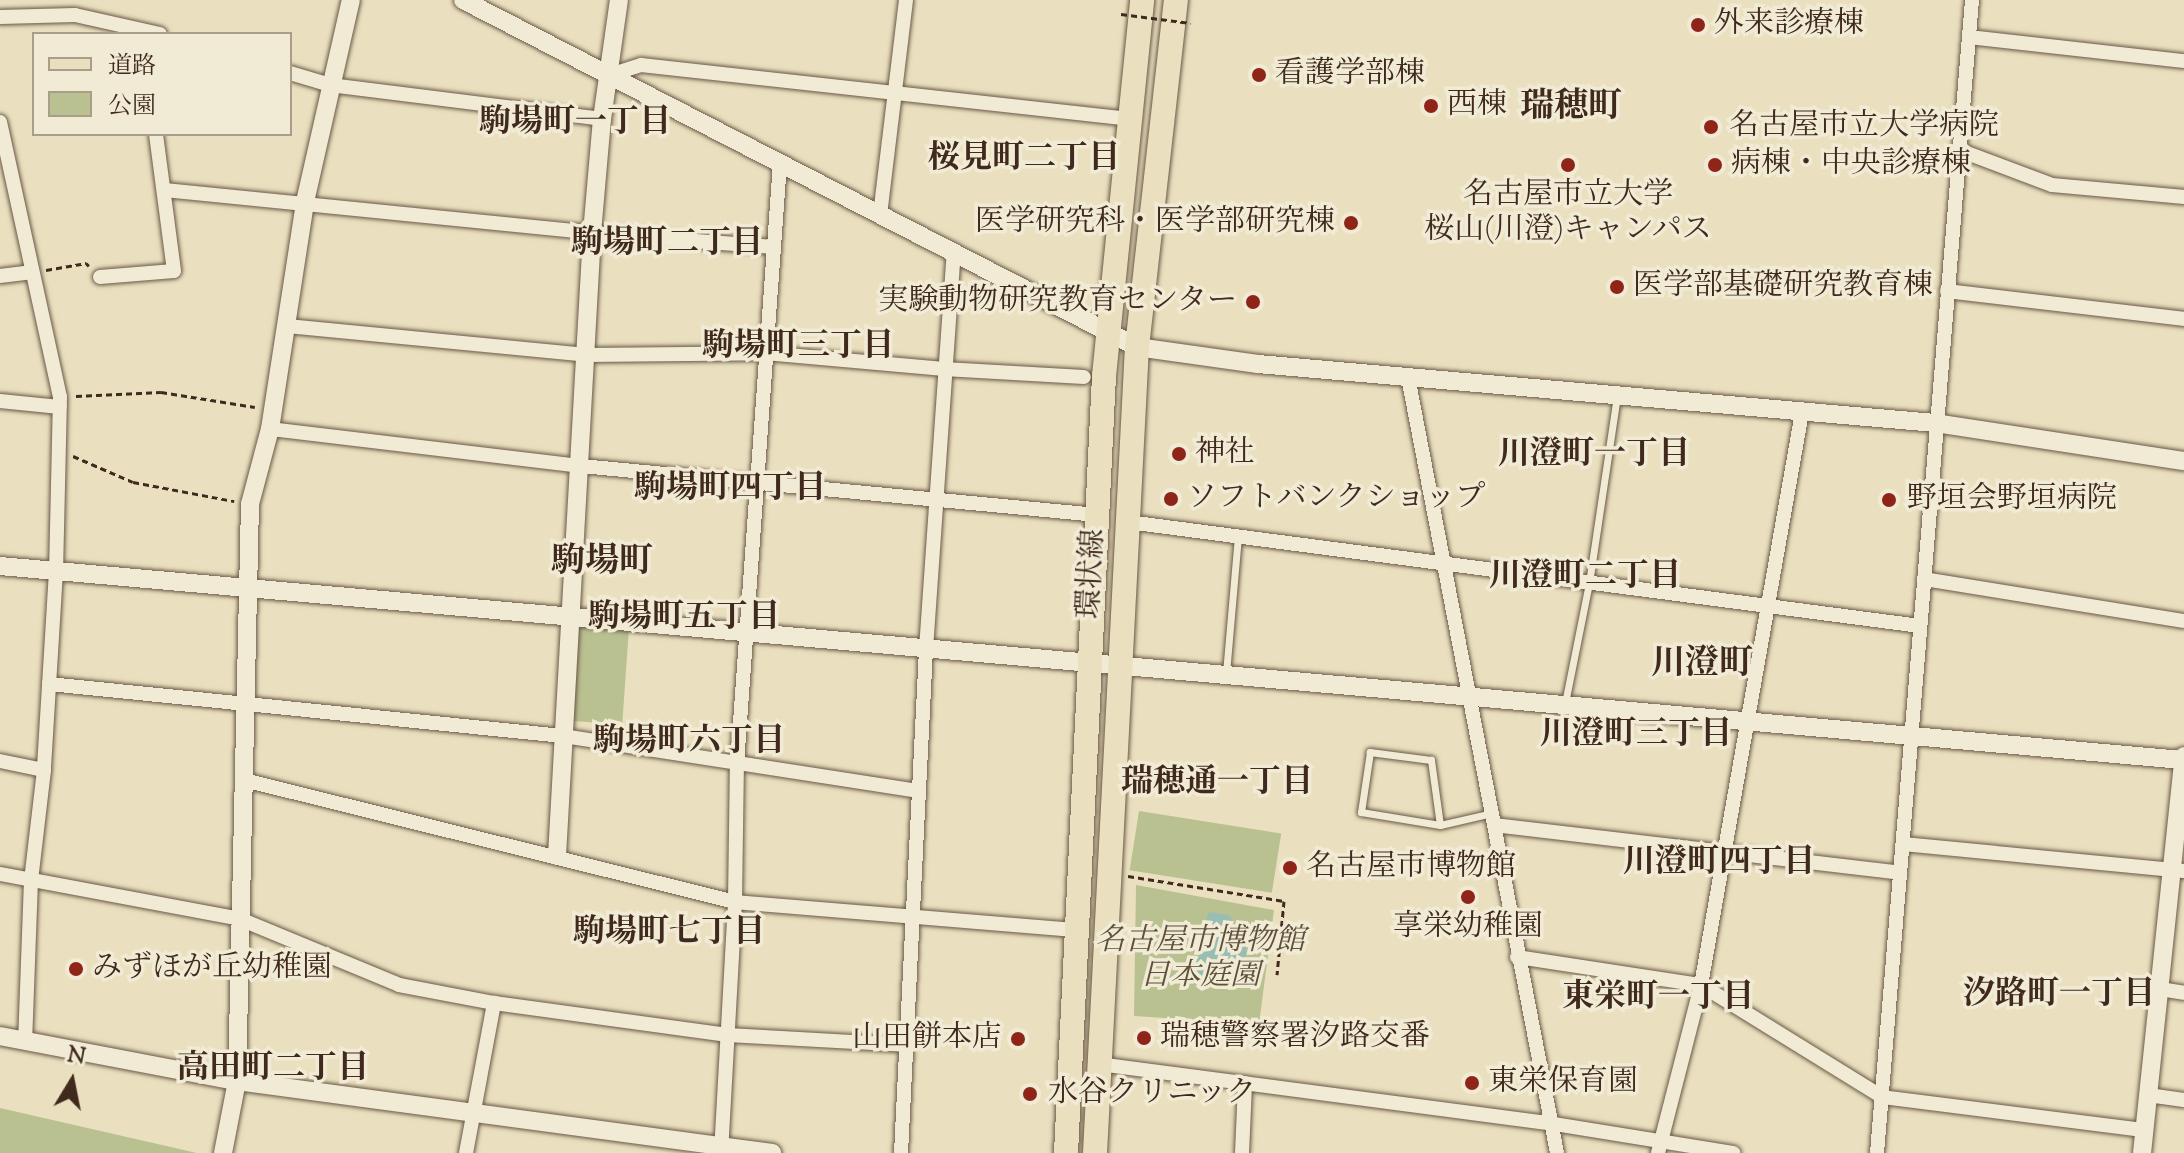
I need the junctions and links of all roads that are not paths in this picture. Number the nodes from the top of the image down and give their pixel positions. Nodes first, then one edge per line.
1 (351, 0) edge
2 (463, 0) edge
3 (619, 0) edge
4 (906, 0) edge
5 (1142, 0) edge
6 (1176, 0) edge
7 (1972, 0) edge
8 (76, 8) edge
9 (0, 17) edge
10 (142, 31) edge
11 (1969, 37) junction
12 (2184, 61) edge
13 (292, 74) edge
14 (607, 76) junction
15 (330, 85) junction
16 (897, 92) junction
17 (602, 119) junction
18 (1129, 119) junction
19 (0, 122) edge
20 (156, 136) edge
21 (1959, 150) junction
22 (780, 163) junction
23 (164, 190) junction
24 (2184, 197) edge
25 (305, 202) junction
26 (880, 215) junction
27 (592, 233) junction
28 (773, 247) junction
29 (954, 253) junction
30 (31, 272) junction
31 (0, 276) edge
32 (100, 277) road end
33 (1947, 291) junction
34 (2184, 319) edge
35 (287, 326) junction
36 (1107, 331) junction
37 (1137, 347) junction
38 (765, 353) junction
39 (587, 355) junction
40 (944, 369) junction
41 (1084, 377) dead end
42 (1408, 377) junction
43 (1617, 396) junction
44 (0, 401) edge
45 (60, 402) junction
46 (1802, 412) junction
47 (1935, 423) junction
48 (270, 429) junction
49 (2184, 461) edge
50 (581, 466) junction
51 (755, 480) junction
52 (935, 499) junction
53 (1097, 515) junction
54 (1128, 522) junction
55 (1238, 536) junction
56 (1442, 563) junction
57 (0, 566) edge
58 (56, 571) junction
59 (1924, 579) junction
60 (1589, 583) junction
61 (249, 588) junction
62 (1769, 606) junction
63 (572, 619) junction
64 (2184, 621) edge
65 (1920, 626) junction
66 (748, 632) junction
67 (926, 649) junction
68 (1090, 662) junction
69 (1120, 664) junction
70 (1226, 673) junction
71 (49, 684) junction
72 (1471, 695) junction
73 (245, 703) junction
74 (1565, 705) junction
75 (1747, 722) junction
76 (563, 736) junction
77 (1911, 736) junction
78 (2184, 759) edge
79 (0, 761) edge
80 (737, 764) junction
81 (44, 770) junction
82 (244, 780) junction
83 (919, 791) junction
84 (1493, 819) junction
85 (1440, 825) junction
86 (1903, 844) junction
87 (1725, 853) junction
88 (557, 856) junction
89 (2178, 870) edge
90 (1900, 873) junction
91 (0, 874) edge
92 (31, 880) junction
93 (735, 902) junction
94 (913, 917) junction
95 (240, 919) junction
96 (1077, 930) junction
97 (1517, 957) junction
98 (1701, 985) junction
99 (2160, 989) junction
100 (2184, 993) edge
101 (494, 1003) junction
102 (728, 1035) junction
103 (0, 1036) edge
104 (25, 1040) junction
105 (905, 1045) junction
106 (1099, 1064) junction
107 (237, 1081) junction
108 (1245, 1083) junction
109 (2148, 1095) junction
110 (1882, 1097) junction
111 (2184, 1100) edge
112 (474, 1112) junction
113 (1551, 1124) junction
114 (2144, 1130) junction
115 (1659, 1147) edge
116 (721, 1150) edge
117 (223, 1153) edge
118 (466, 1153) edge
119 (772, 1153) edge
120 (901, 1153) edge
121 (1066, 1153) edge
122 (1095, 1153) edge
123 (1242, 1153) edge
124 (1557, 1153) edge
125 (1734, 1153) edge
126 (1877, 1153) edge
127 (2142, 1153) edge

1 - 15 street
2 - 14 street
3 - 14 street
4 - 16 street
5 - 18 main road, 環状線
6 - 37 main road, 環状線
7 - 11 street
8 - 9 street
8 - 10 street
11 - 12 street
11 - 21 street
13 - 15 street
14 - 16 street
14 - 17 street
14 - 22 street
15 - 17 street
15 - 25 street
16 - 18 street
16 - 26 street
17 - 27 street
18 - 36 main road, 環状線
19 - 30 street
20 - 23 street
21 - 24 street
21 - 33 street
22 - 26 street
22 - 28 street
23 - 25 street
23 - 32 street
25 - 27 street
25 - 35 street
26 - 29 street
27 - 28 street
27 - 39 street
28 - 38 street
29 - 36 street
29 - 40 street
30 - 31 street
30 - 45 street
33 - 34 street
33 - 47 street
35 - 39 street
35 - 48 street
36 - 37 street
36 - 53 main road, 環状線
37 - 42 street
37 - 54 main road, 環状線
38 - 39 street
38 - 40 street
38 - 51 street
39 - 50 street
40 - 41 street
40 - 52 street
42 - 43 street
42 - 56 street
43 - 46 street
43 - 60 lane
44 - 45 street
45 - 58 street
46 - 47 street
46 - 62 street
47 - 49 street
47 - 59 street
48 - 50 street
48 - 61 street
50 - 51 street
50 - 63 street
51 - 52 street
51 - 66 street
52 - 53 street
52 - 67 street
53 - 68 main road, 環状線
54 - 55 street
54 - 69 main road, 環状線
55 - 56 street
55 - 70 lane
56 - 60 street
56 - 72 street
57 - 58 street
58 - 61 street
58 - 71 street
59 - 64 street
59 - 65 street
60 - 62 street
60 - 74 lane
61 - 63 street
61 - 73 street
62 - 65 street
62 - 75 street
63 - 66 street
63 - 76 street
65 - 77 street
66 - 67 street
66 - 80 street
67 - 68 street
67 - 83 street
68 - 69 street
68 - 96 main road, 環状線
69 - 70 street
69 - 106 main road, 環状線
70 - 72 street
71 - 73 street
71 - 81 street
72 - 74 street
72 - 84 street
73 - 76 street
73 - 82 street
74 - 75 street
75 - 77 street
75 - 87 street
76 - 80 street
76 - 88 street
77 - 78 street
77 - 86 street
78 - 89 street
79 - 81 street
80 - 83 street
80 - 93 street
81 - 92 street
82 - 88 street
82 - 95 street
83 - 94 street
84 - 85 lane
84 - 87 street
84 - 97 street
85 - 85 lane
86 - 89 street
86 - 90 street
87 - 90 street
87 - 98 street
88 - 93 street
89 - 99 street
90 - 110 street
91 - 92 street
92 - 95 street
92 - 104 street
93 - 94 street
93 - 102 street
94 - 96 street
94 - 105 street
95 - 101 street
95 - 107 street
96 - 121 main road, 環状線
97 - 98 street
97 - 113 street
98 - 110 street
98 - 115 street
99 - 100 street
99 - 109 street
101 - 102 street
101 - 112 street
102 - 105 street
102 - 116 street
103 - 104 street
104 - 107 street
105 - 120 street
106 - 108 street
106 - 122 main road, 環状線
107 - 112 street
107 - 117 street
108 - 113 street
108 - 123 street
109 - 111 street
109 - 114 street
110 - 114 street
110 - 126 street
112 - 116 street
112 - 118 street
113 - 115 street
113 - 124 street
114 - 127 street
115 - 125 street
116 - 119 street

